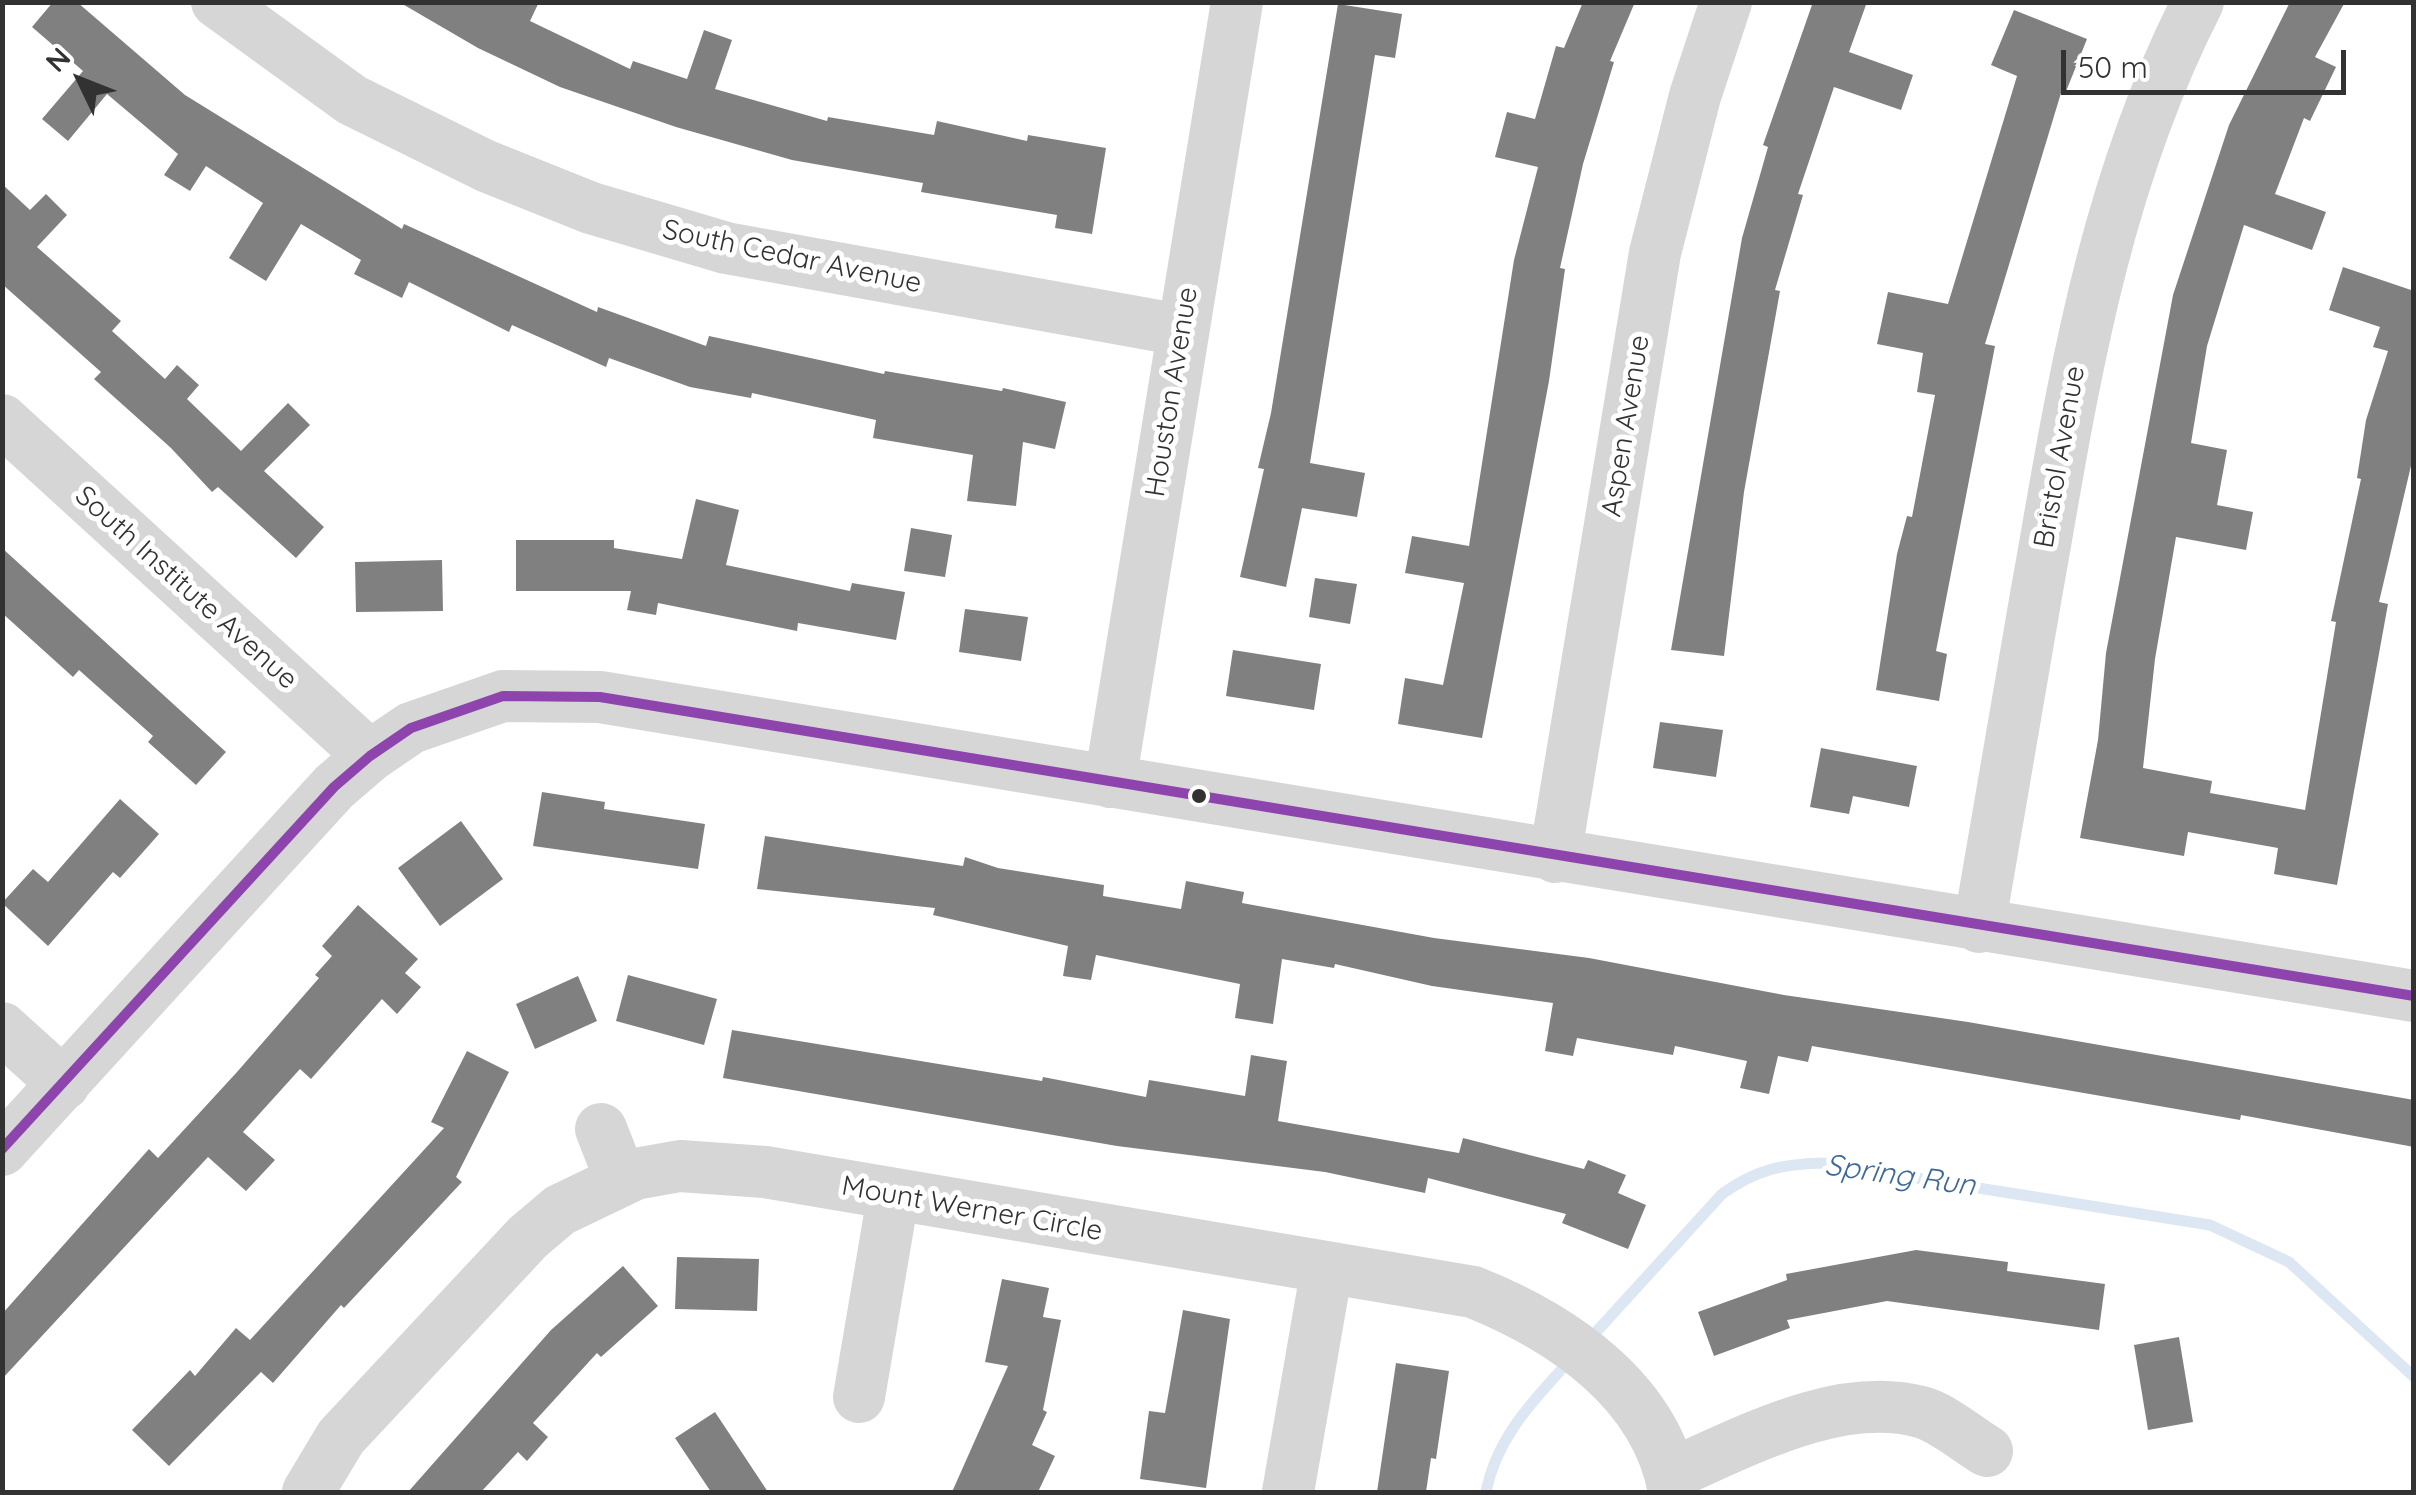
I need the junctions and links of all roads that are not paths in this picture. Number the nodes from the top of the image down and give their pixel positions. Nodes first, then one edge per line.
1 (217, 2) edge
2 (1236, 2) edge
3 (1726, 2) edge
4 (2198, 2) edge
5 (1181, 330) junction
6 (2, 420) edge
7 (370, 756) junction
8 (1110, 782) junction
9 (1555, 857) junction
10 (1978, 926) junction
11 (2411, 983) edge
12 (2, 1028) edge
13 (64, 1084) junction
14 (601, 1128) dead end
15 (2, 1150) edge
16 (621, 1180) junction
17 (893, 1197) junction
18 (1327, 1268) junction
19 (859, 1397) dead end
20 (1987, 1451) dead end
21 (1673, 1483) edge
22 (308, 1492) edge
23 (1288, 1492) edge

1 - 5 street, South Cedar Avenue
2 - 5 street, Houston Avenue
3 - 9 street, Aspen Avenue
4 - 10 street, Bristol Avenue
5 - 8 street, Houston Avenue
6 - 7 street, South Institute Avenue
7 - 8 street
7 - 13 street
8 - 9 street
9 - 10 street
10 - 11 street
12 - 13 street
13 - 15 street
14 - 16 street
16 - 17 street, Mount Werner Circle
16 - 22 street, Mount Werner Circle
17 - 18 street, Mount Werner Circle
17 - 19 street
18 - 21 street, Mount Werner Circle
18 - 23 street
20 - 21 street

